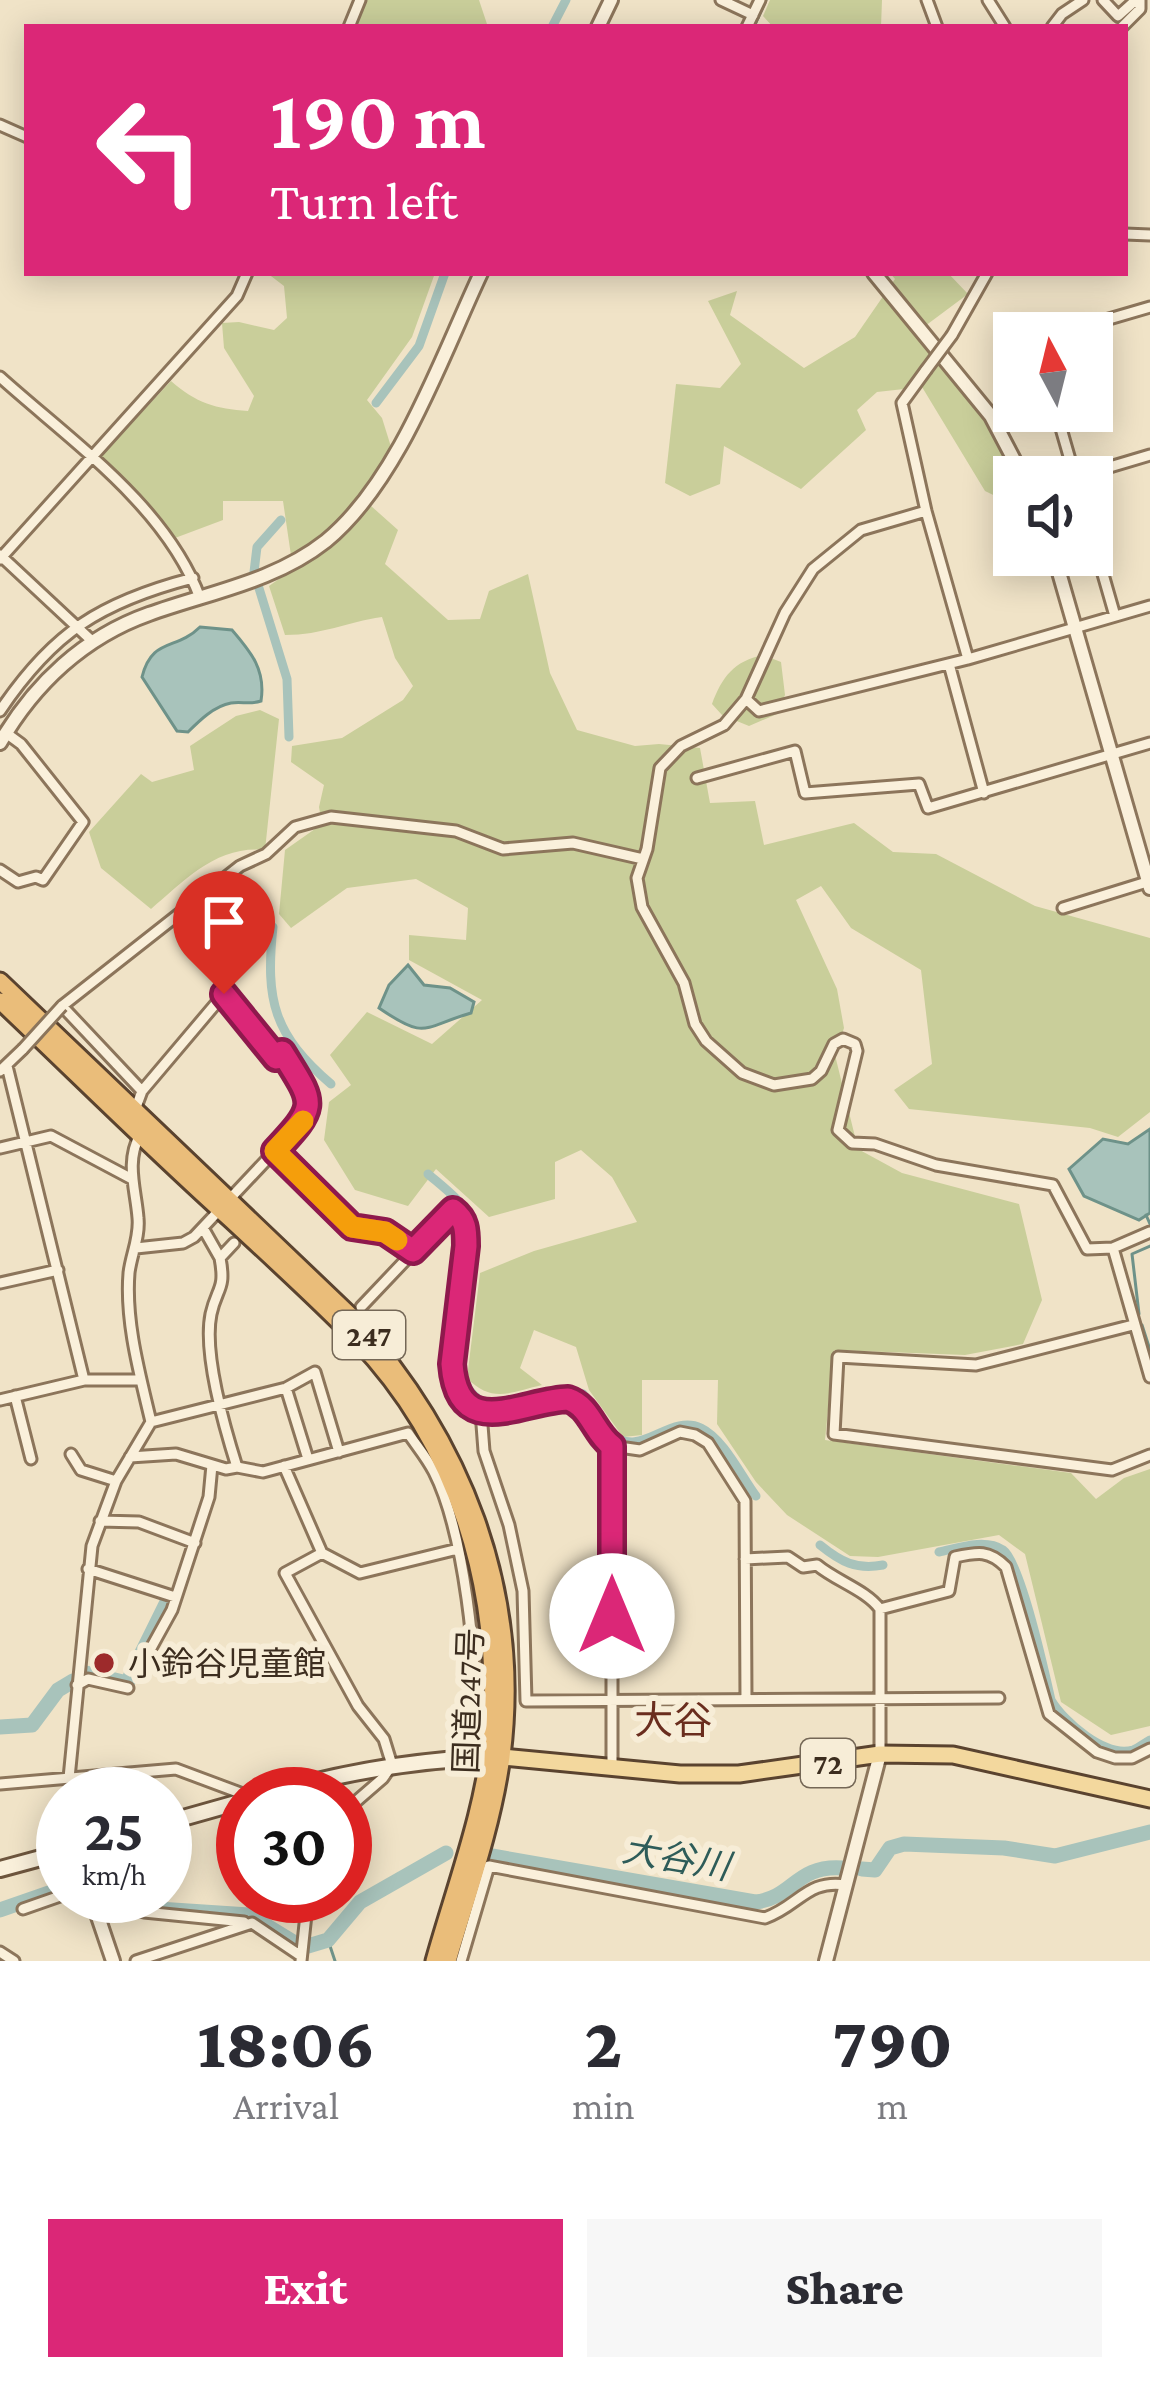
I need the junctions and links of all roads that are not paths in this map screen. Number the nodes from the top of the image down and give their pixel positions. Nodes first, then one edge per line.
1 (721, 0) edge
2 (760, 0) edge
3 (1084, 0) edge
4 (1103, 0) edge
5 (1138, 0) edge
6 (753, 15) junction
7 (748, 24) edge
8 (1054, 24) edge
9 (1125, 24) edge
10 (246, 276) edge
11 (480, 276) edge
12 (876, 276) edge
13 (985, 276) edge
14 (1150, 307) edge
15 (1113, 318) edge
16 (0, 377) edge
17 (1150, 455) edge
18 (1012, 456) edge
19 (92, 459) junction
20 (1113, 466) edge
21 (926, 511) junction
22 (1, 557) edge
23 (1060, 576) edge
24 (1104, 576) edge
25 (193, 578) junction
26 (200, 598) junction
27 (1150, 607) edge
28 (1115, 616) junction
29 (76, 624) junction
30 (1075, 627) junction
31 (92, 641) junction
32 (968, 659) junction
33 (949, 664) junction
34 (746, 699) junction
35 (0, 711) edge
36 (3, 738) edge
37 (1150, 743) edge
38 (1111, 754) junction
39 (697, 778) dead end
40 (984, 793) junction
41 (643, 859) junction
42 (0, 870) edge
43 (1149, 883) edge
44 (1063, 908) dead end
45 (0, 981) edge
46 (0, 1001) edge
47 (62, 1006) junction
48 (4, 1068) edge
49 (142, 1090) junction
50 (135, 1110) junction
51 (140, 1136) junction
52 (27, 1142) junction
53 (0, 1148) edge
54 (275, 1151) junction
55 (132, 1179) junction
56 (225, 1205) junction
57 (203, 1228) junction
58 (1150, 1232) edge
59 (234, 1244) dead end
60 (1113, 1247) junction
61 (136, 1248) junction
62 (413, 1251) junction
63 (220, 1258) junction
64 (58, 1270) junction
65 (0, 1283) edge
66 (361, 1306) dead end
67 (1133, 1324) junction
68 (1150, 1377) edge
69 (84, 1380) junction
70 (141, 1380) junction
71 (286, 1388) junction
72 (15, 1396) junction
73 (0, 1400) edge
74 (218, 1407) junction
75 (481, 1412) junction
76 (151, 1422) junction
77 (612, 1446) junction
78 (339, 1452) junction
79 (71, 1454) dead end
80 (1150, 1455) edge
81 (130, 1457) junction
82 (31, 1459) dead end
83 (308, 1460) junction
84 (212, 1465) junction
85 (284, 1466) junction
86 (236, 1467) junction
87 (116, 1481) junction
88 (100, 1521) junction
89 (194, 1543) junction
90 (458, 1549) junction
91 (322, 1553) junction
92 (745, 1558) junction
93 (88, 1569) junction
94 (175, 1597) junction
95 (880, 1609) junction
96 (140, 1668) dead end
97 (77, 1685) junction
98 (128, 1688) dead end
99 (999, 1698) dead end
100 (746, 1700) junction
101 (611, 1701) junction
102 (878, 1701) junction
103 (473, 1730) dead end
104 (1150, 1749) edge
105 (880, 1754) junction
106 (494, 1757) junction
107 (392, 1765) junction
108 (612, 1766) junction
109 (70, 1767) edge
110 (372, 1771) edge
111 (36, 1781) edge
112 (0, 1784) edge
113 (372, 1788) edge
114 (1150, 1799) edge
115 (36, 1859) edge
116 (0, 1869) edge
117 (846, 1885) junction
118 (36, 1905) edge
119 (23, 1909) dead end
120 (100, 1923) edge
121 (252, 1923) joint
122 (305, 1923) edge
123 (174, 1948) junction
124 (0, 1952) edge
125 (301, 1959) edge
126 (14, 1961) edge
127 (113, 1961) edge
128 (136, 1961) edge
129 (179, 1961) edge
130 (434, 1961) edge
131 (448, 1961) edge
132 (461, 1961) edge
133 (826, 1961) edge

1 - 6 street
2 - 6 street
3 - 8 street
4 - 5 street
5 - 9 street
6 - 7 street
10 - 19 street
11 - 26 street
12 - 18 street
13 - 21 street, bridge
14 - 15 street
16 - 19 street
17 - 20 street
19 - 22 street
19 - 25 street
21 - 32 street
21 - 34 street
22 - 29 street
23 - 30 street
24 - 28 street
25 - 26 street
25 - 29 street
26 - 31 street
27 - 28 street
28 - 30 street
29 - 31 street
29 - 35 street
30 - 32 street
30 - 38 street
31 - 36 street
32 - 33 street
33 - 34 street
33 - 40 street
34 - 41 street
36 - 42 street
37 - 38 street
38 - 40 street
38 - 43 street
39 - 40 street
41 - 47 street
41 - 60 street
43 - 44 street
45 - 50 highway, 国道247号 / 247
46 - 51 highway, 国道247号 / 247
47 - 48 street, bridge
47 - 49 street
48 - 52 street
49 - 50 street
49 - 54 street
50 - 56 highway, 国道247号 / 247
51 - 55 street
51 - 56 highway, 国道247号 / 247
52 - 53 street
52 - 55 street
52 - 64 street
54 - 56 street
54 - 62 street
55 - 61 street
56 - 57 street
56 - 106 highway, 国道247号 / 247
57 - 61 street
57 - 63 street
58 - 60 street
59 - 63 street
60 - 67 street
61 - 70 street
62 - 66 street
62 - 75 street
63 - 74 street
64 - 65 street
64 - 69 street
67 - 68 street
67 - 80 street
69 - 70 street
69 - 72 street
70 - 76 street
71 - 74 street
71 - 78 street
71 - 83 street
72 - 73 street
72 - 82 street
74 - 76 street
74 - 86 street
75 - 77 street
75 - 101 street
76 - 81 street
77 - 92 street
77 - 101 street
78 - 83 street
78 - 90 street
79 - 87 street
81 - 84 street
81 - 87 street
83 - 85 street
84 - 86 street
84 - 89 street
85 - 86 street
85 - 91 street
87 - 88 street
88 - 89 street
88 - 93 street
89 - 94 street
90 - 91 street
90 - 103 street
91 - 107 street
92 - 95 street
92 - 100 street
93 - 94 street
93 - 97 street
94 - 96 street
95 - 102 street
95 - 104 street
97 - 98 street
97 - 109 street
99 - 102 street
100 - 101 street
100 - 102 street
101 - 108 street
102 - 105 street
105 - 108 main road, 72
105 - 114 main road, 72
105 - 117 street
106 - 107 main road
106 - 108 main road, 72
106 - 130 highway, 国道247号 / 247
106 - 131 highway, 国道247号 / 247
107 - 110 main road
107 - 113 street
111 - 112 street
115 - 116 main road
117 - 132 street
117 - 133 street
118 - 119 street
120 - 127 street
121 - 123 street
121 - 125 street
122 - 125 street
123 - 128 street
123 - 129 street
124 - 126 street

